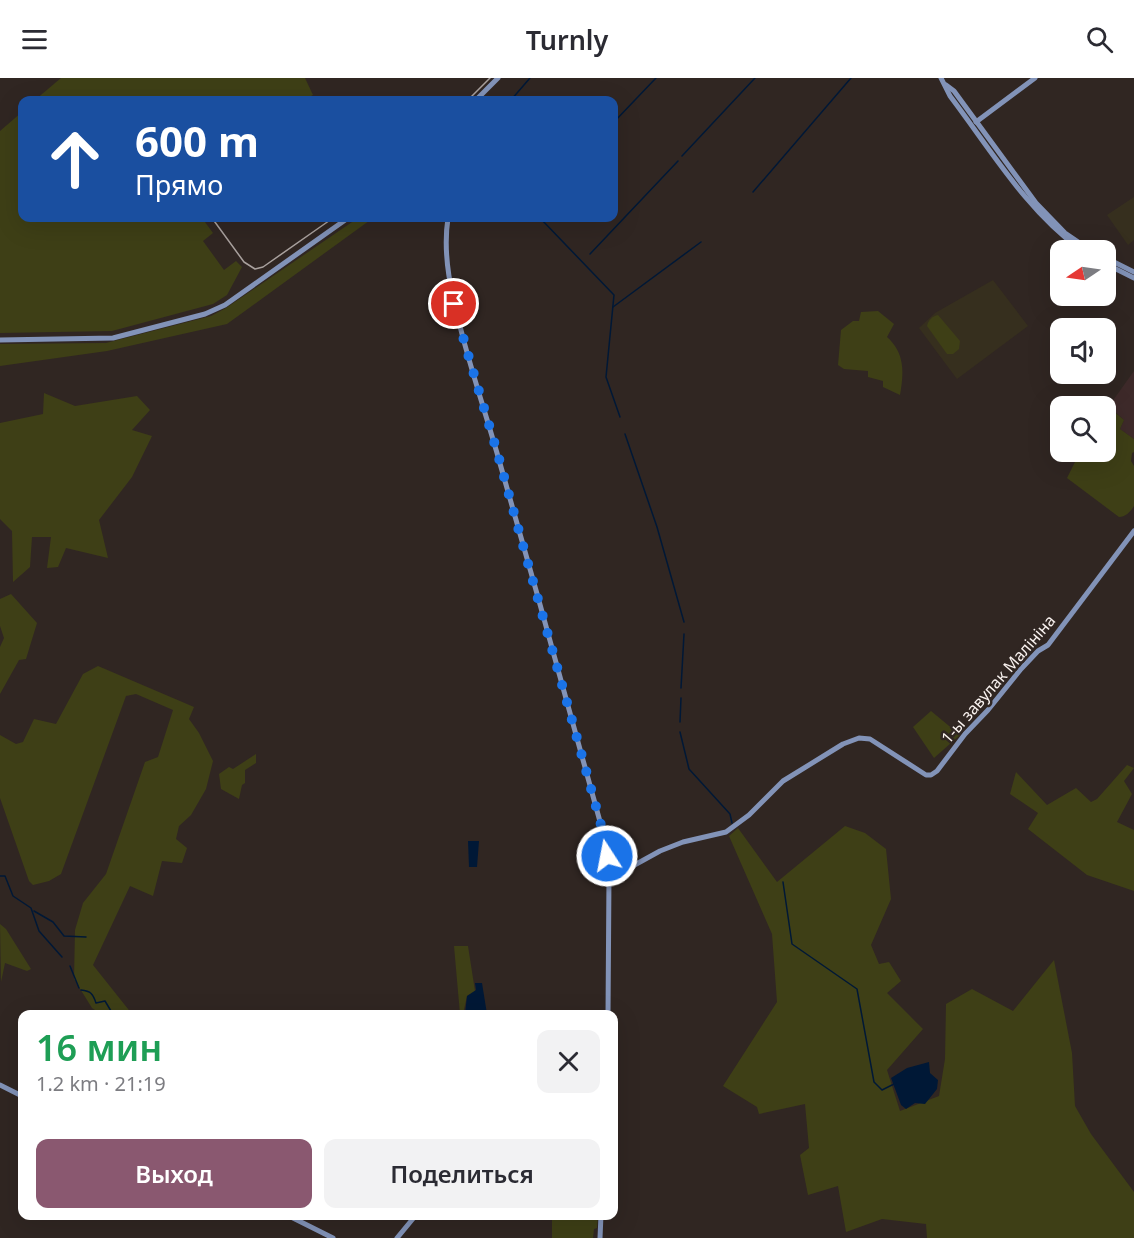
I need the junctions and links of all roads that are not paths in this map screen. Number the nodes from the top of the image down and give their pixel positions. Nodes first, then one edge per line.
1 (498, 78) edge
2 (941, 78) edge
3 (1035, 78) edge
4 (480, 96) edge
5 (974, 123) junction
6 (342, 222) edge
7 (447, 222) edge
8 (1068, 240) edge
9 (1076, 240) edge
10 (1116, 263) edge
11 (1116, 269) edge
12 (1134, 272) edge
13 (1134, 278) edge
14 (0, 340) edge
15 (1134, 531) edge
16 (609, 876) junction
17 (608, 1010) edge
18 (0, 1085) edge
19 (18, 1094) edge
20 (297, 1220) edge
21 (412, 1220) edge
22 (601, 1220) edge
23 (333, 1238) edge
24 (397, 1238) edge
25 (600, 1238) edge

1 - 4 main road
2 - 5 main road
3 - 5 main road
5 - 8 main road
5 - 9 main road
6 - 14 main road
7 - 16 main road
10 - 12 main road
11 - 13 main road
15 - 16 main road, 1-ы завулак Малініна
16 - 17 main road
18 - 19 main road
20 - 23 main road
21 - 24 main road
22 - 25 main road

